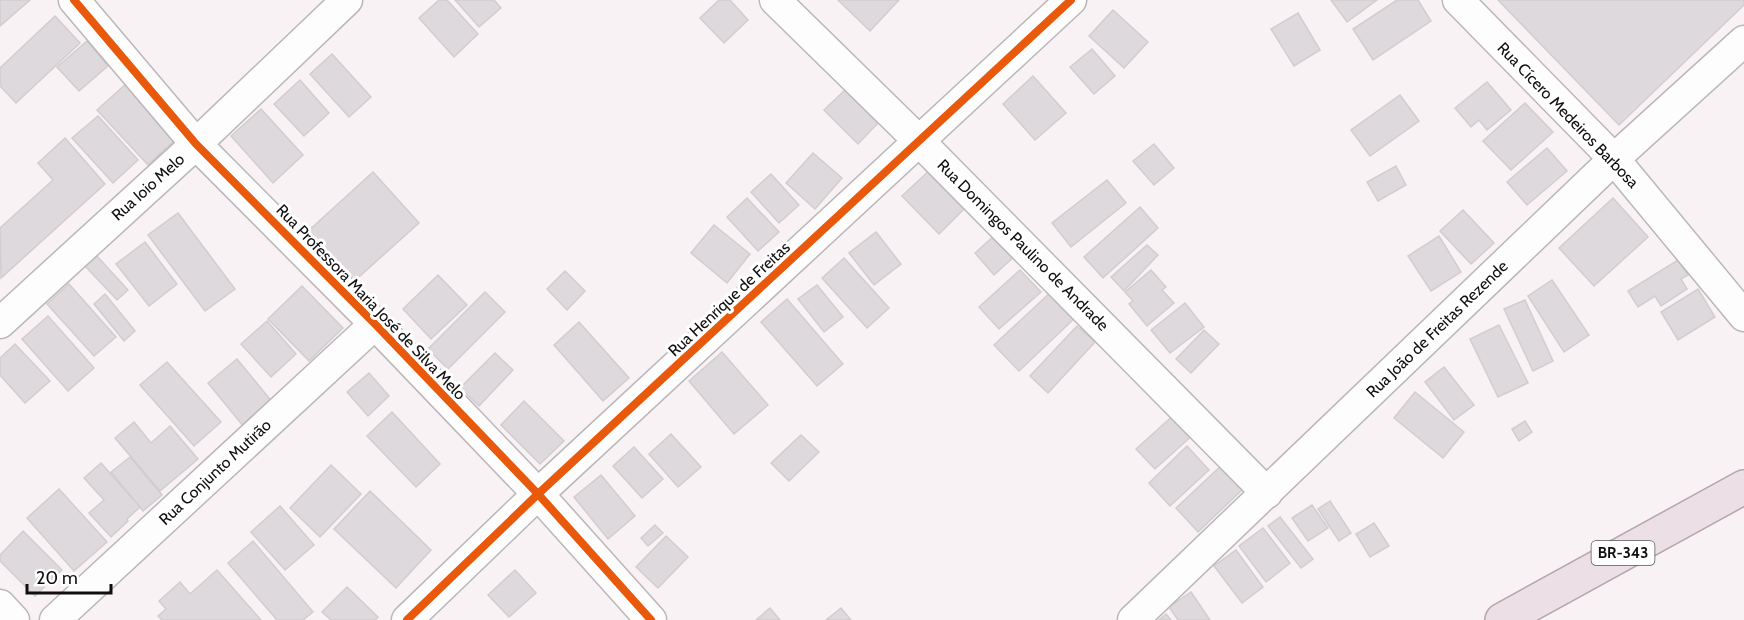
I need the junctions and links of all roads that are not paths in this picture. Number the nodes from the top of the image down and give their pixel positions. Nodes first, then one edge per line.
1 (74, 0) edge
2 (347, 0) edge
3 (775, 0) edge
4 (1071, 0) edge
5 (1458, 0) edge
6 (1744, 41) edge
7 (919, 141) junction
8 (196, 144) junction
9 (1614, 159) junction
10 (1744, 316) edge
11 (0, 323) edge
12 (375, 324) junction
13 (1744, 487) edge
14 (1268, 493) junction
15 (538, 494) junction
16 (0, 605) edge
17 (14, 620) edge
18 (55, 620) edge
19 (407, 620) edge
20 (651, 620) edge
21 (1133, 620) edge
22 (1502, 620) edge

1 - 8 street, Rua Professora Maria José de Silva Melo
2 - 8 street, Rua Ioio Melo
3 - 7 street, Rua Domingos Paulino de Andrade
4 - 7 street, Rua Henrique de Freitas
5 - 9 street, Rua Cícero Medeiros Barbosa
6 - 9 street, Rua João de Freitas Rezende
7 - 14 street, Rua Domingos Paulino de Andrade
7 - 15 street, Rua Henrique de Freitas
8 - 11 street, Rua Ioio Melo
8 - 12 street, Rua Professora Maria José de Silva Melo
9 - 10 street, Rua Cícero Medeiros Barbosa
9 - 14 street, Rua João de Freitas Rezende
12 - 15 street, Rua Professora Maria José de Silva Melo
12 - 18 street, Rua Conjunto Mutirão
13 - 22 highway, BR-343
14 - 21 street, Rua João de Freitas Rezende
15 - 19 street, Rua Henrique de Freitas
15 - 20 street, Rua Professora Maria José de Silva Melo
16 - 17 street

